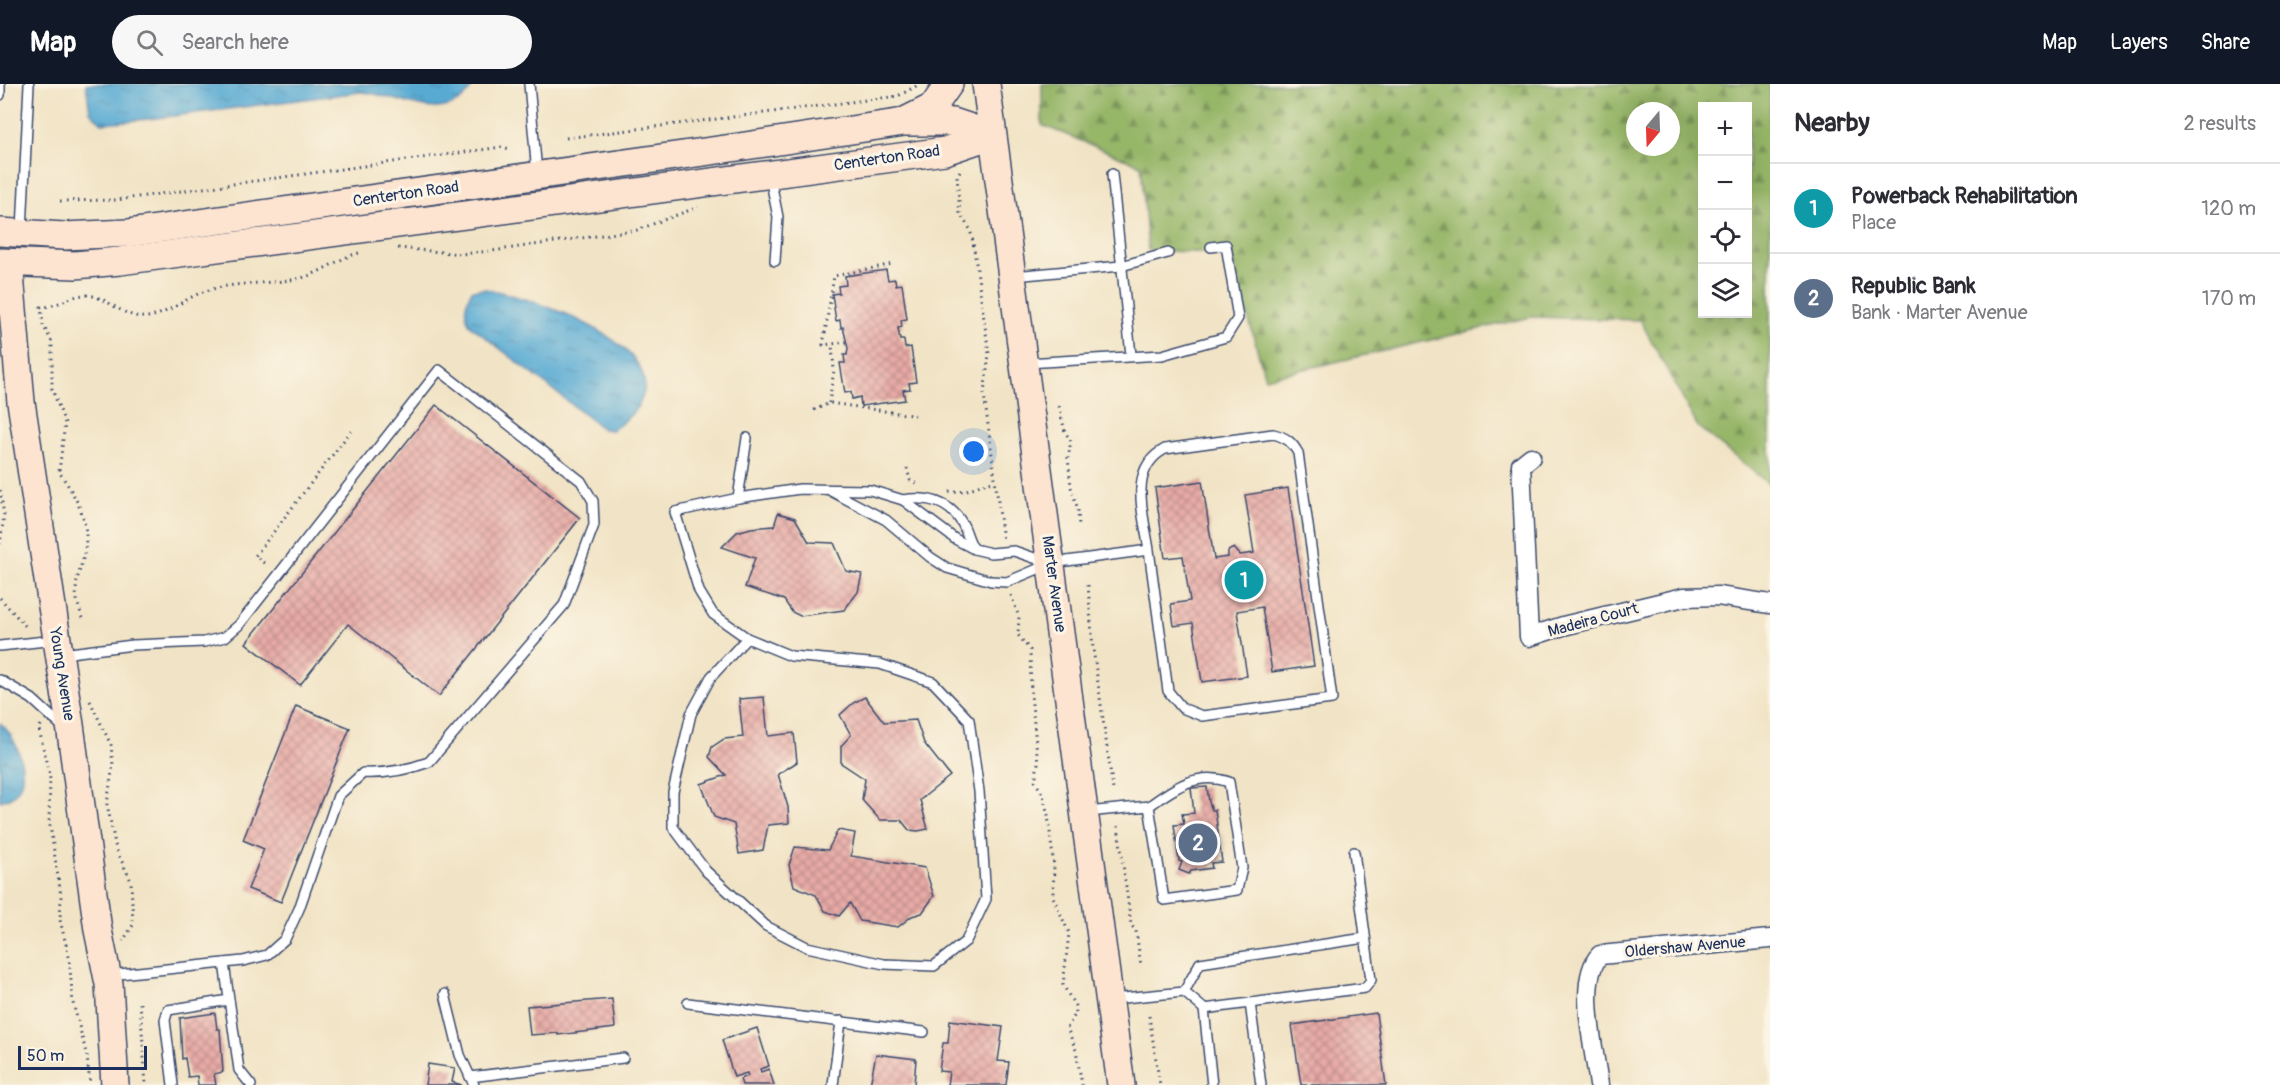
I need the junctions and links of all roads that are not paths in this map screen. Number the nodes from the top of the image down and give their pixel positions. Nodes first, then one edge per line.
1 (0, 84) edge
2 (29, 84) edge
3 (529, 84) edge
4 (949, 84) edge
5 (986, 84) edge
6 (0, 95) edge
7 (904, 122) junction
8 (992, 135) junction
9 (1112, 174) dead end
10 (769, 175) junction
11 (537, 176) junction
12 (8, 247) edge
13 (1211, 247) dead end
14 (1168, 253) dead end
15 (776, 261) dead end
16 (1121, 266) junction
17 (1012, 276) junction
18 (1131, 355) junction
19 (1024, 363) junction
20 (747, 438) dead end
21 (1531, 457) dead end
22 (831, 491) junction
23 (738, 498) junction
24 (903, 500) junction
25 (974, 549) junction
26 (1149, 550) junction
27 (1052, 563) junction
28 (1770, 604) edge
29 (747, 638) junction
30 (0, 646) edge
31 (58, 647) junction
32 (0, 680) edge
33 (72, 735) junction
34 (1149, 806) junction
35 (1085, 812) junction
36 (1354, 852) dead end
37 (1365, 938) junction
38 (1770, 939) edge
39 (224, 963) junction
40 (107, 976) junction
41 (1184, 992) junction
42 (445, 994) dead end
43 (229, 1000) junction
44 (1110, 1000) junction
45 (688, 1003) dead end
46 (1250, 1003) junction
47 (1204, 1010) junction
48 (841, 1022) junction
49 (924, 1032) dead end
50 (623, 1058) dead end
51 (472, 1081) edge
52 (115, 1085) edge
53 (173, 1085) edge
54 (251, 1085) edge
55 (833, 1085) edge
56 (1121, 1085) edge
57 (1212, 1085) edge
58 (1261, 1085) edge
59 (1599, 1085) edge

1 - 6 lane
2 - 12 lane
3 - 11 lane
4 - 7 main road
5 - 8 main road, Marter Avenue
7 - 8 main road, Centerton Road
7 - 11 main road, Centerton Road
8 - 10 main road, Centerton Road
8 - 17 main road, Marter Avenue
9 - 16 lane
10 - 12 main road, Centerton Road
10 - 15 lane
11 - 12 main road, Centerton Road
12 - 31 main road, Young Avenue
13 - 18 lane
14 - 16 lane
16 - 17 lane
16 - 18 lane
17 - 19 main road, Marter Avenue
18 - 19 lane
19 - 27 main road, Marter Avenue
20 - 23 lane
21 - 28 street, Madeira Court
22 - 23 lane
22 - 24 lane
22 - 27 lane
23 - 29 lane
24 - 25 lane
24 - 25 lane
25 - 27 lane
26 - 26 lane
26 - 27 lane
27 - 35 main road, Marter Avenue
29 - 29 lane
30 - 31 lane
31 - 33 main road, Young Avenue
31 - 39 lane
32 - 33 lane
33 - 40 main road, Young Avenue
34 - 34 lane
34 - 35 lane
35 - 44 main road, Marter Avenue
36 - 37 lane
37 - 41 lane
37 - 46 lane
38 - 59 street, Oldershaw Avenue
39 - 40 lane
39 - 43 lane
40 - 52 main road, Young Avenue
41 - 44 lane
41 - 47 lane
42 - 51 lane
43 - 53 lane
43 - 54 lane
44 - 56 main road, Marter Avenue
45 - 48 lane
46 - 47 lane
46 - 58 lane
47 - 57 lane
48 - 49 lane
48 - 55 lane
50 - 51 lane

